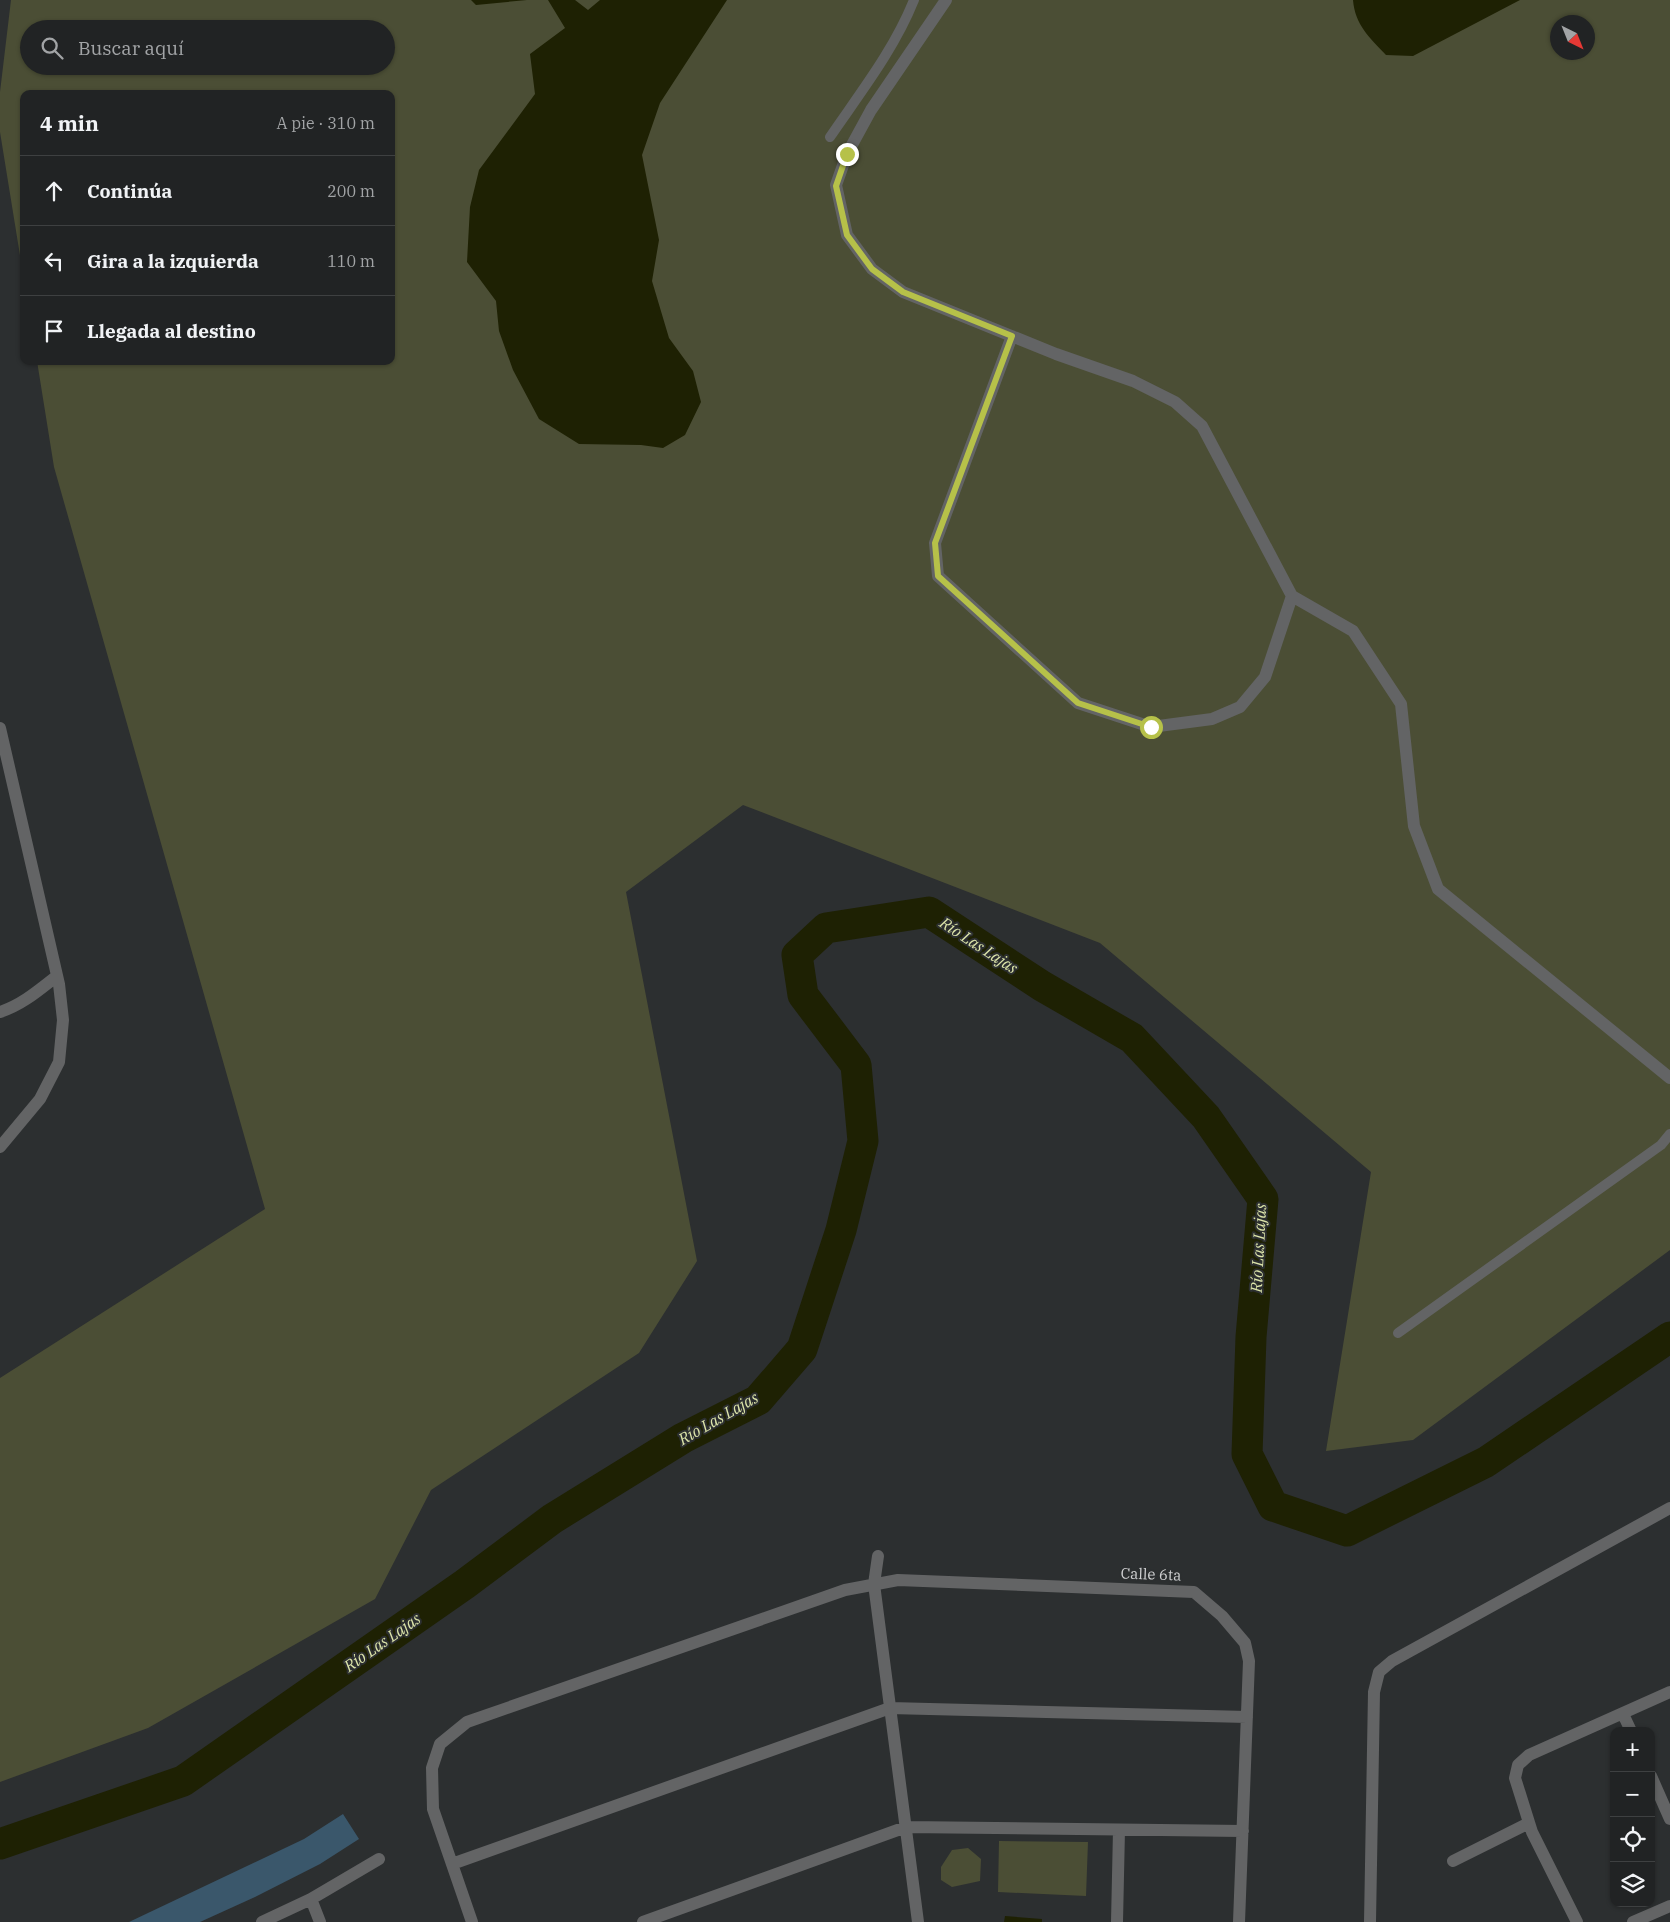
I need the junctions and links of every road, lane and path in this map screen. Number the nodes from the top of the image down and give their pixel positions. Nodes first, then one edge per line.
1 (914, 0) edge
2 (946, 0) edge
3 (830, 137) dead end
4 (1012, 336) junction
5 (1292, 596) junction
6 (0, 728) edge
7 (57, 976) junction
8 (0, 1012) edge
9 (1670, 1078) edge
10 (1670, 1134) edge
11 (0, 1147) edge
12 (1398, 1333) dead end
13 (1670, 1508) edge
14 (878, 1556) dead end
15 (874, 1584) junction
16 (1670, 1692) edge
17 (890, 1708) junction
18 (1624, 1714) junction
19 (1247, 1717) junction
20 (1629, 1727) edge
21 (1655, 1785) edge
22 (1670, 1818) edge
23 (1529, 1823) junction
24 (906, 1826) junction
25 (1119, 1830) junction
26 (1243, 1831) junction
27 (379, 1859) dead end
28 (1453, 1861) dead end
29 (452, 1864) junction
30 (311, 1899) junction
31 (1670, 1906) edge
32 (262, 1922) edge
33 (320, 1922) edge
34 (472, 1922) edge
35 (643, 1922) edge
36 (918, 1922) edge
37 (1116, 1922) edge
38 (1239, 1922) edge
39 (1370, 1922) edge
40 (1576, 1922) edge
41 (1633, 1922) edge

1 - 3 lane
2 - 4 street
4 - 5 street
4 - 5 street
5 - 9 street
6 - 7 street
7 - 8 street
7 - 11 street
10 - 12 lane
13 - 39 street
14 - 15 street
15 - 17 street
15 - 19 street, Calle 6ta
15 - 29 street, Calle 6ta
16 - 18 street
17 - 19 street
17 - 24 street
17 - 29 street
18 - 20 street
18 - 23 street
19 - 26 street, Calle 6ta
21 - 22 street
23 - 28 street
23 - 40 street
24 - 25 street
24 - 35 street
24 - 36 street
25 - 26 street
25 - 37 street
26 - 38 street, Calle 6ta
27 - 30 street
29 - 34 street, Calle 6ta
30 - 32 street
30 - 33 street
31 - 41 street

